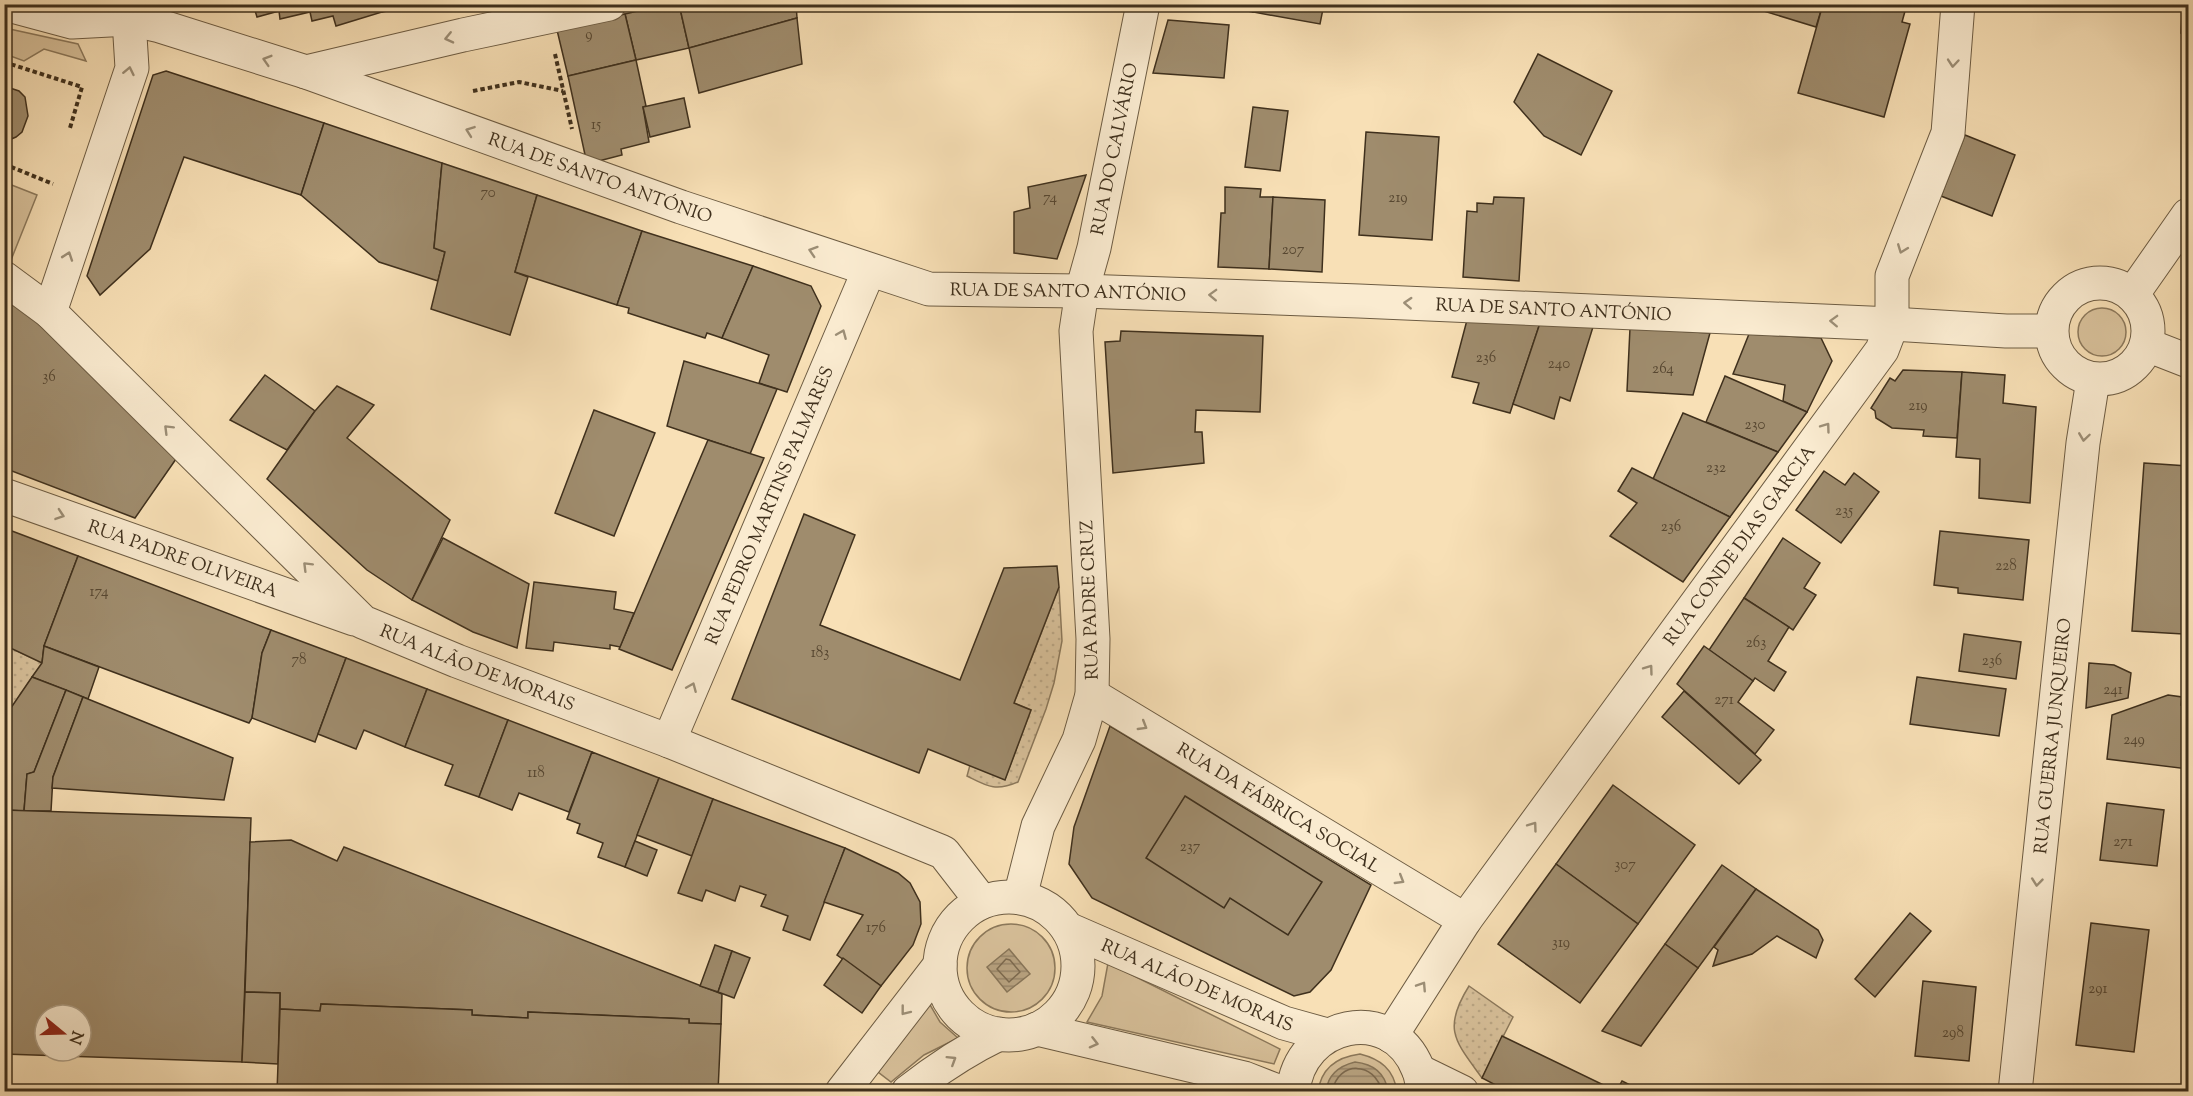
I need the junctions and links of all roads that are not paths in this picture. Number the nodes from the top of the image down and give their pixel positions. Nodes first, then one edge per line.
1 (4, 4) edge
2 (609, 4) edge
3 (1143, 4) edge
4 (1958, 4) edge
5 (129, 12) edge
6 (493, 17) edge
7 (306, 72) junction
8 (2188, 215) edge
9 (869, 270) junction
10 (4, 278) edge
11 (1082, 291) junction
12 (2132, 295) junction
13 (50, 312) junction
14 (1892, 324) junction
15 (2051, 331) junction
16 (2147, 345) junction
17 (2188, 361) edge
18 (2093, 380) junction
19 (4, 495) edge
20 (363, 622) junction
21 (1092, 695) junction
22 (669, 741) junction
23 (1020, 897) junction
24 (982, 902) junction
25 (1465, 920) junction
26 (1068, 929) junction
27 (940, 964) junction
28 (1037, 1029) junction
29 (999, 1034) junction
30 (1327, 1035) junction
31 (1391, 1036) junction
32 (1421, 1081) edge
33 (842, 1092) edge
34 (908, 1092) edge
35 (1280, 1092) edge
36 (1293, 1092) edge
37 (1462, 1092) edge
38 (2015, 1092) edge

1 - 5 street, RUA DE SANTO ANTÓNIO
2 - 6 street
3 - 11 street, RUA DO CALVÁRIO
4 -> 14 street, RUA CONDE DIAS GARCIA
7 -> 5 street, RUA DE SANTO ANTÓNIO
13 -> 5 street
6 -> 7 street
9 -> 7 street, RUA DE SANTO ANTÓNIO
8 - 12 street
9 - 11 street, RUA DE SANTO ANTÓNIO
22 -> 9 street, RUA PEDRO MARTINS PALMARES
10 - 13 street, RUA ALÃO DE MORAIS
14 -> 11 street, RUA DE SANTO ANTÓNIO
11 - 21 street, RUA PADRE CRUZ
12 - 15 street
12 - 16 street
20 -> 13 street, RUA ALÃO DE MORAIS
14 - 15 street, RUA DE SANTO ANTÓNIO
25 -> 14 street, RUA CONDE DIAS GARCIA
15 - 18 street
16 - 17 street
16 - 18 street
18 -> 38 street, RUA GUERRA JUNQUEIRO
19 -> 20 street, RUA PADRE OLIVEIRA
20 - 22 street, RUA ALÃO DE MORAIS
21 - 23 street, RUA PADRE CRUZ
21 -> 25 street, RUA DA FÁBRICA SOCIAL
22 - 24 street, RUA ALÃO DE MORAIS
23 - 24 street, RUA ALÃO DE MORAIS
23 - 26 street, RUA ALÃO DE MORAIS
24 - 27 street, RUA ALÃO DE MORAIS
31 -> 25 street, RUA CONDE DIAS GARCIA
26 - 28 street, RUA ALÃO DE MORAIS
26 - 30 street, RUA ALÃO DE MORAIS
27 - 29 street, RUA ALÃO DE MORAIS
27 -> 33 street
28 - 29 street, RUA ALÃO DE MORAIS
28 -> 35 street, RUA ALÃO DE MORAIS
34 -> 29 street
30 - 31 street, RUA ALÃO DE MORAIS
30 - 36 street, RUA ALÃO DE MORAIS
31 - 32 street, RUA ALÃO DE MORAIS
32 - 37 street, RUA ALÃO DE MORAIS

